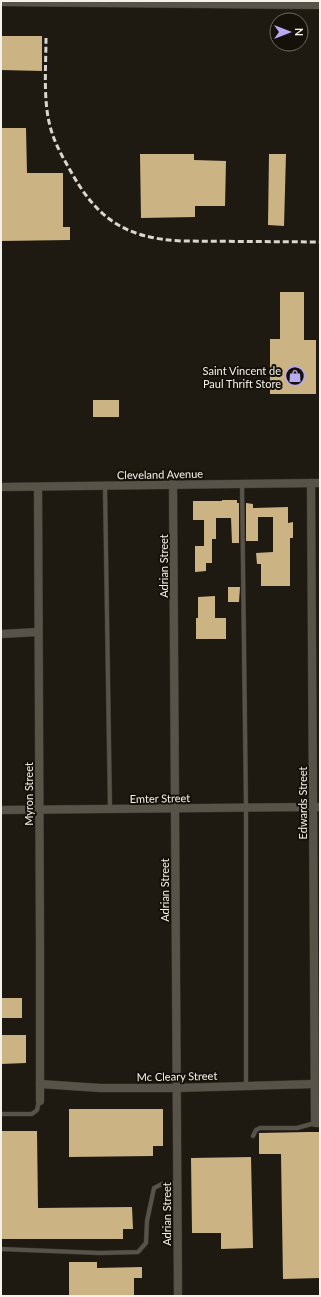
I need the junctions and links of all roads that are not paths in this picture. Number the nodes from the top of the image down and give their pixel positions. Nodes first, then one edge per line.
1 (1, 2) edge
2 (131, 2) edge
3 (320, 5) edge
4 (311, 483) junction
5 (320, 483) edge
6 (173, 484) junction
7 (242, 484) junction
8 (105, 486) junction
9 (1, 487) edge
10 (38, 487) junction
11 (38, 632) junction
12 (1, 634) edge
13 (316, 807) edge
14 (175, 808) junction
15 (246, 808) junction
16 (110, 809) junction
17 (1, 810) edge
18 (39, 810) junction
19 (40, 1084) junction
20 (314, 1084) junction
21 (246, 1086) junction
22 (176, 1088) junction
23 (40, 1101) joint
24 (1, 1114) edge
25 (317, 1123) edge
26 (253, 1136) dead end
27 (177, 1183) junction
28 (1, 1249) edge
29 (178, 1296) edge

1 - 2 street
2 - 3 street
4 - 5 street, Cleveland Avenue
4 - 7 street, Cleveland Avenue
4 - 13 street, Edwards Street
6 - 7 street, Cleveland Avenue
6 - 8 street, Cleveland Avenue
6 - 14 street, Adrian Street
7 - 15 lane
8 - 10 street, Cleveland Avenue
8 - 16 lane
9 - 10 street, Cleveland Avenue
10 - 11 street, Myron Street
11 - 12 street
11 - 18 street, Myron Street
13 - 15 street, Emter Street
13 - 20 street, Edwards Street
14 - 15 street, Emter Street
14 - 16 street, Emter Street
14 - 22 street, Adrian Street
15 - 21 lane
16 - 18 street, Emter Street
17 - 18 street, Emter Street
18 - 19 street, Myron Street
19 - 22 street, Mc Cleary Street
19 - 23 street, Myron Street
20 - 21 street, Mc Cleary Street
20 - 25 street, Edwards Street
21 - 22 street, Mc Cleary Street
22 - 27 street, Adrian Street
23 - 24 lane
25 - 26 lane
27 - 28 lane
27 - 29 street, Adrian Street

